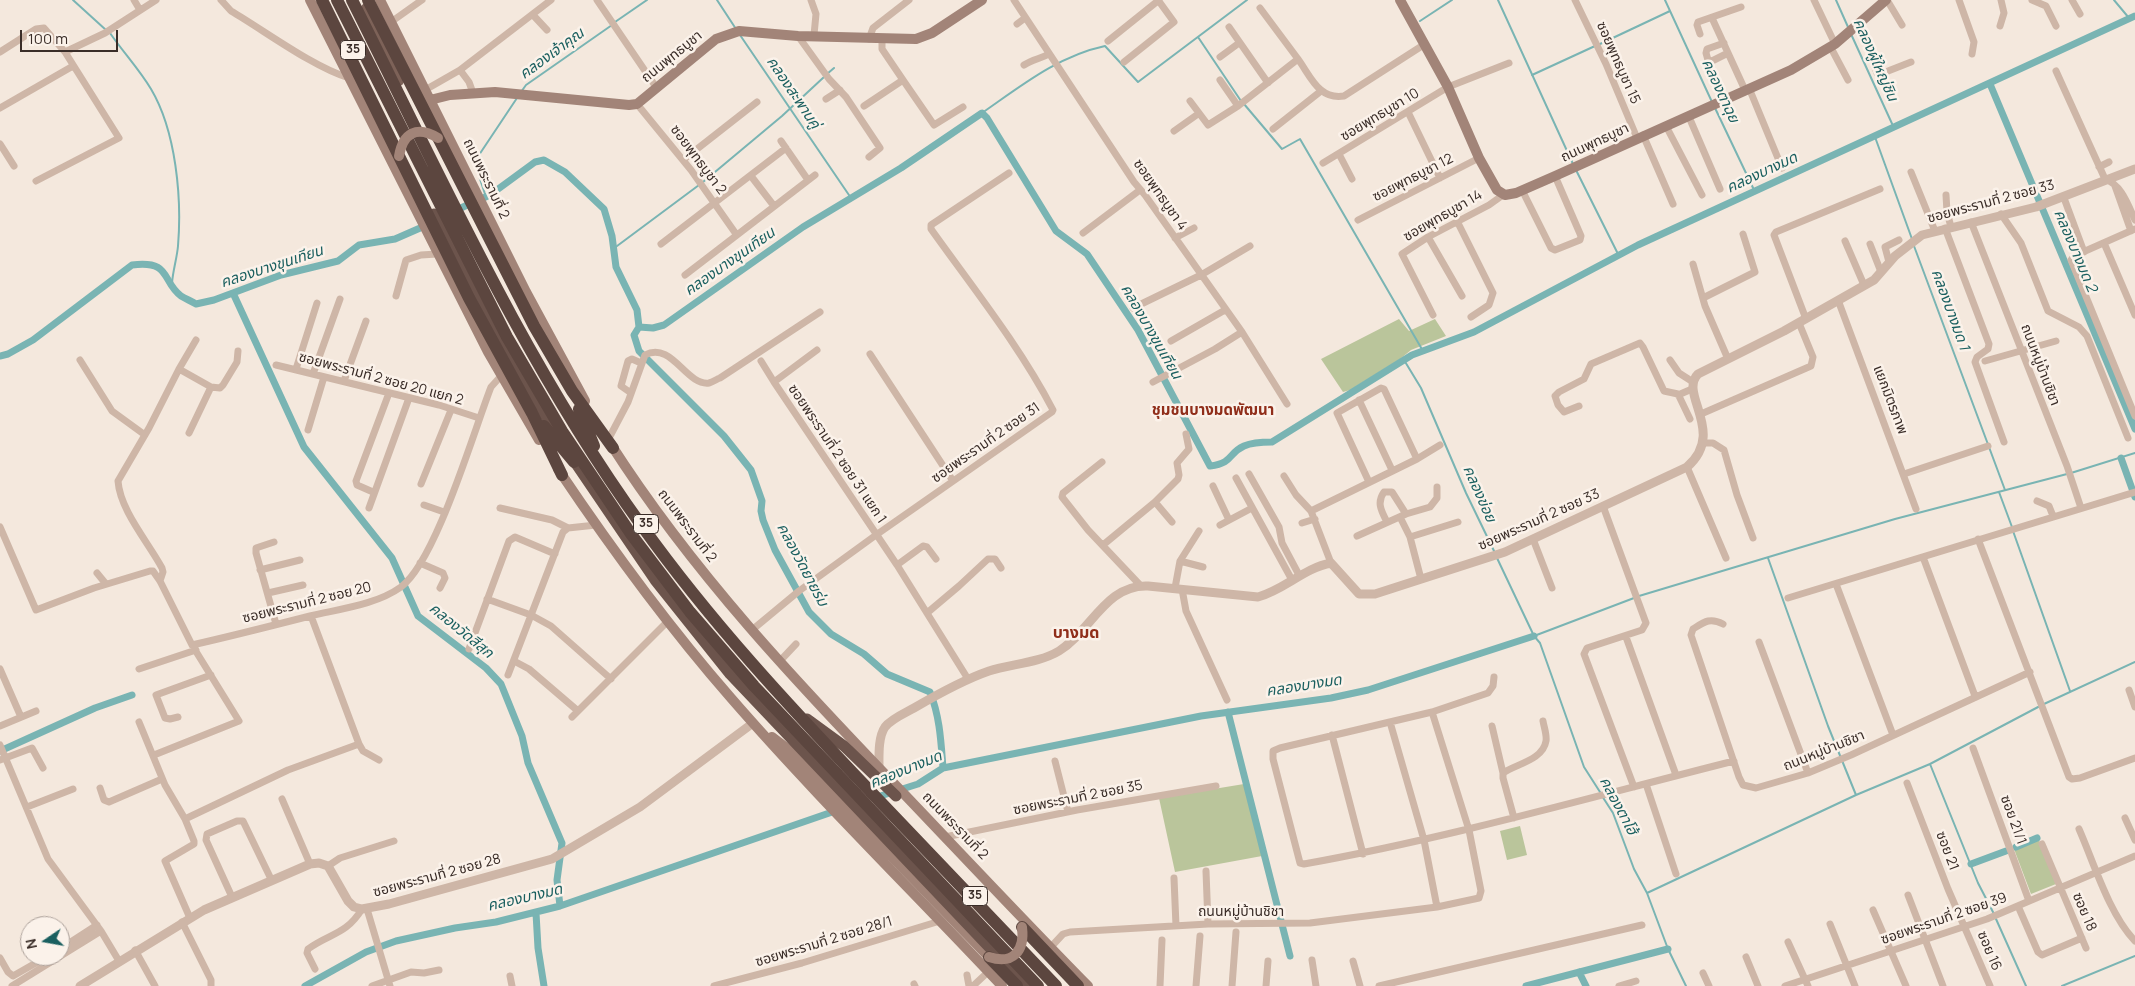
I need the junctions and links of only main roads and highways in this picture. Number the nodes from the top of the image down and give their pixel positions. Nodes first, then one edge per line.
1 (310, 0) edge
2 (322, 0) edge
3 (328, 0) edge
4 (337, 0) edge
5 (354, 0) edge
6 (362, 0) edge
7 (368, 0) edge
8 (380, 0) edge
9 (982, 0) edge
10 (1400, 0) edge
11 (1887, 0) edge
12 (403, 91) junction
13 (427, 95) junction
14 (378, 100) junction
15 (438, 138) junction
16 (399, 156) junction
17 (572, 391) junction
18 (532, 412) junction
19 (611, 444) junction
20 (599, 457) junction
21 (576, 465) junction
22 (562, 475) junction
23 (807, 719) junction
24 (861, 749) junction
25 (886, 782) junction
26 (832, 794) junction
27 (896, 796) joint
28 (1022, 927) junction
29 (989, 957) junction
30 (1002, 986) edge
31 (1017, 986) edge
32 (1026, 986) edge
33 (1038, 986) edge
34 (1056, 986) edge
35 (1061, 986) edge
36 (1078, 986) edge
37 (1088, 986) edge

1 - 22 main road, 35
2 - 16 highway
3 - 14 main road, 35
4 - 14 highway
4 - 33 highway, bridge
5 - 12 highway
5 - 34 highway, bridge
6 - 12 main road, 35
7 - 15 highway
8 - 13 main road, ถนนพระรามที่ 2 / 35
9 - 13 main road, ถนนพุทธบูชา
10 - 11 main road, ถนนพุทธบูชา
12 - 20 highway, 35
13 - 19 main road, ถนนพระรามที่ 2 / 35
14 - 21 highway, 35
15 - 16 main road, bridge
15 - 17 highway
16 - 18 highway
17 - 19 highway
17 - 20 highway
18 - 21 highway
18 - 22 highway
19 - 24 main road, ถนนพระรามที่ 2 / 35
20 - 23 highway, 35
21 - 26 highway, 35
22 - 26 main road, 35
23 - 25 highway
23 - 35 highway, 35
24 - 25 main road
24 - 25 main road, ถนนพระรามที่ 2 / 35
25 - 27 highway
25 - 37 main road, ถนนพระรามที่ 2 / 35
26 - 29 main road
26 - 30 main road, 35
26 - 32 highway, 35
27 - 28 main road
28 - 29 main road, bridge
28 - 36 highway
29 - 31 highway

